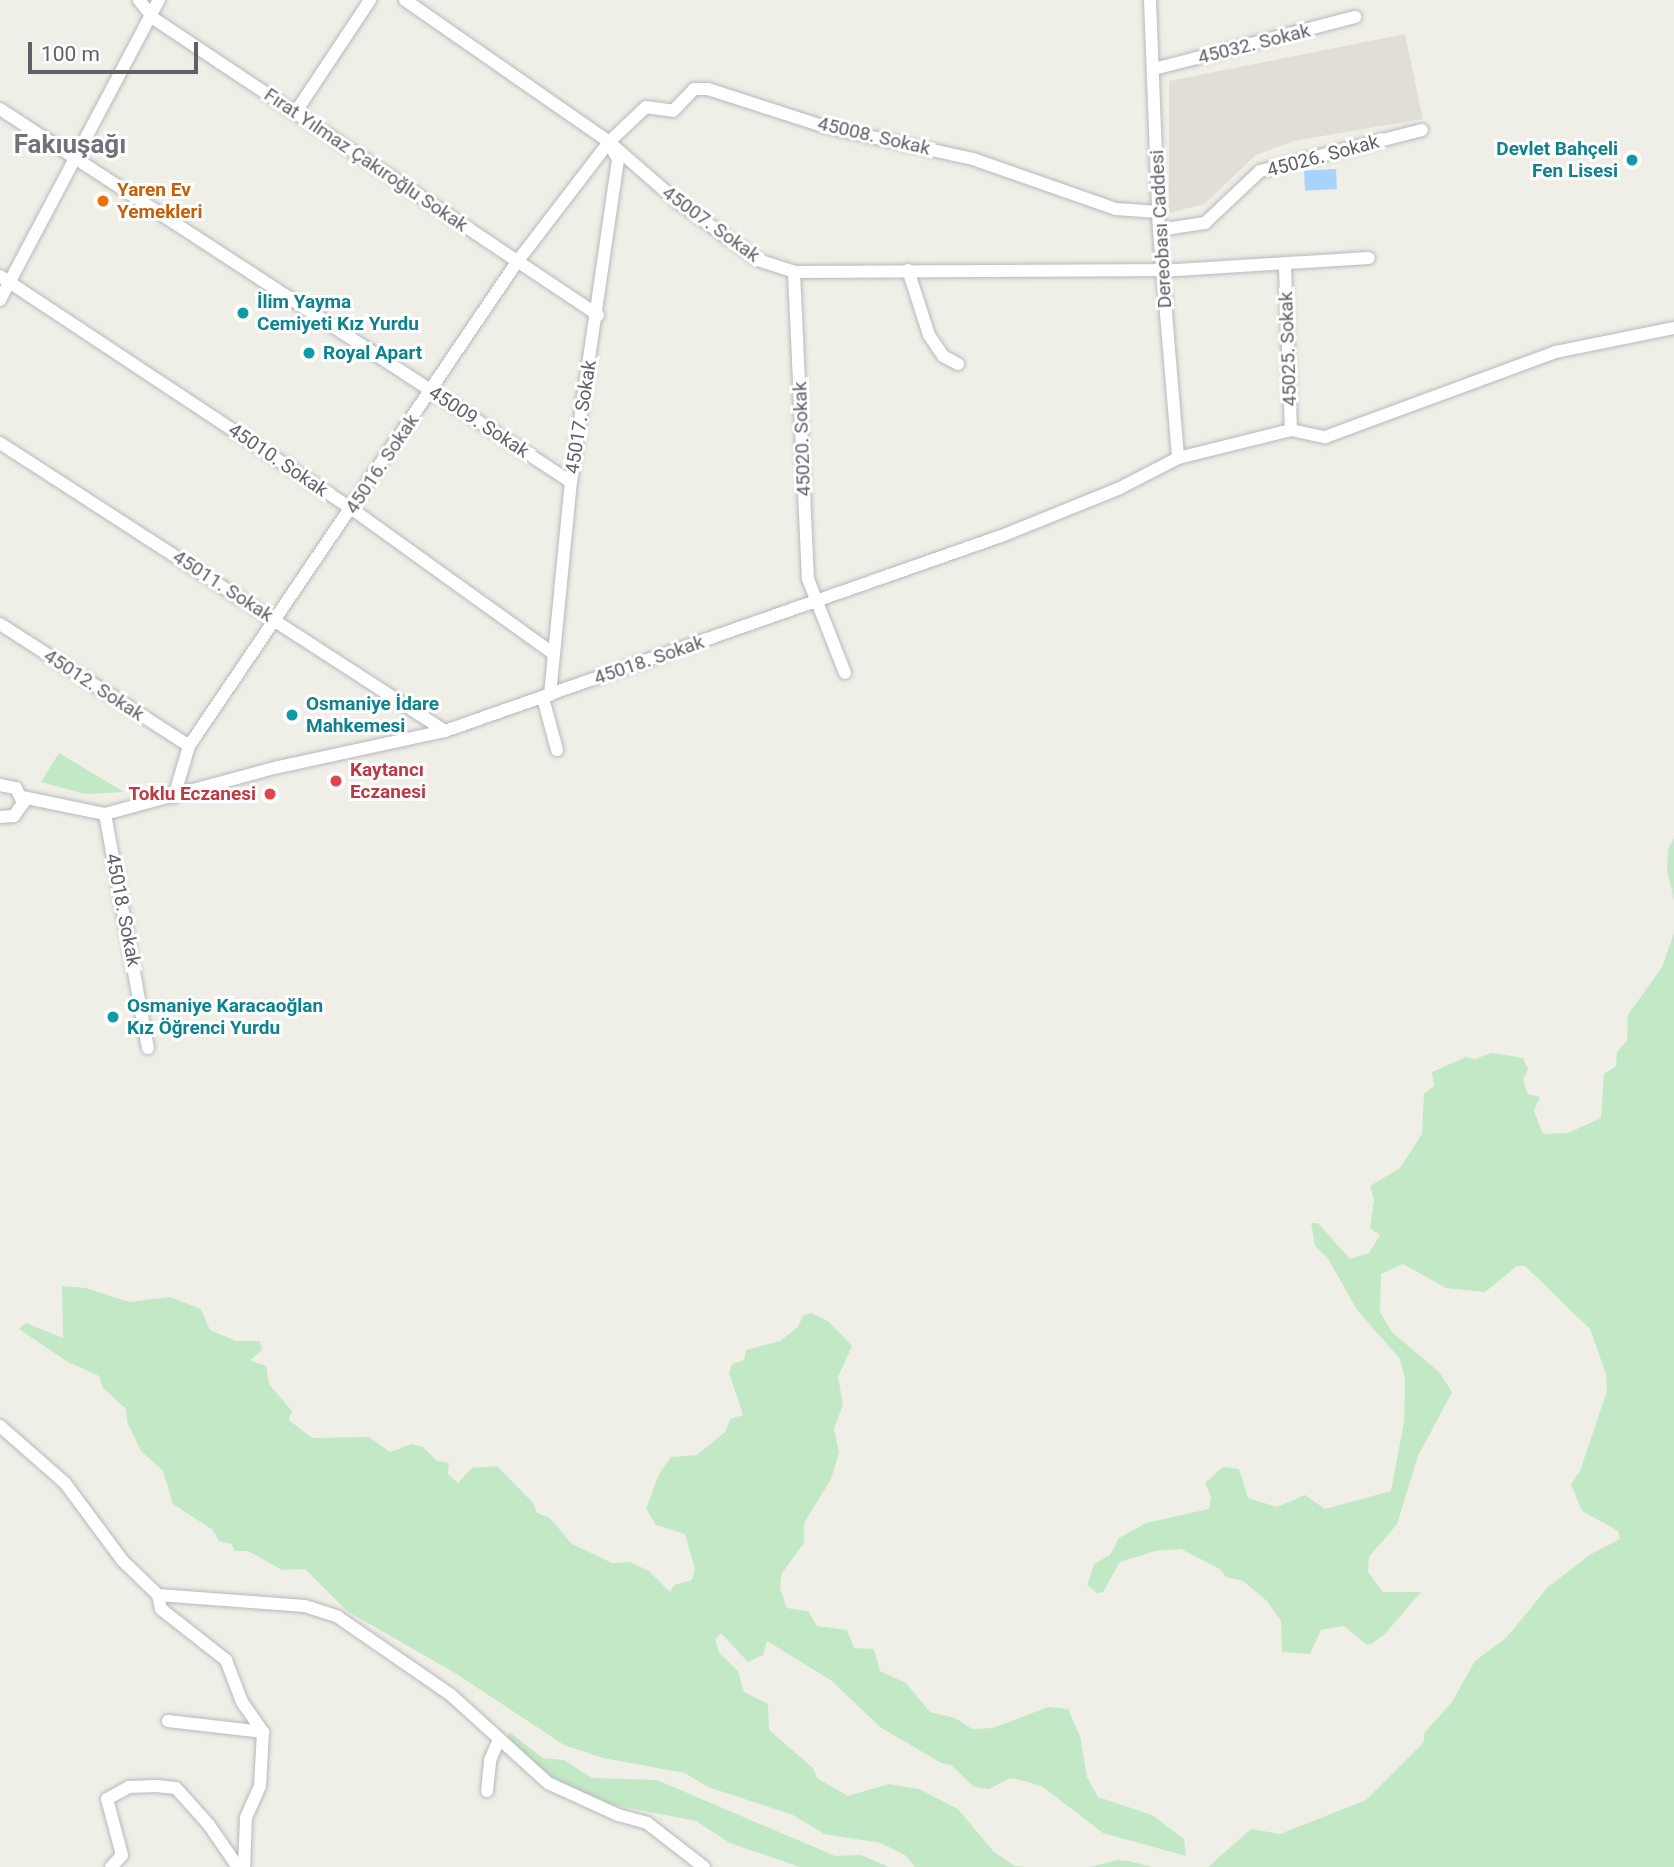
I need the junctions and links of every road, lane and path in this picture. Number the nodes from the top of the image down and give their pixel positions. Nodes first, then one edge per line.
1 (139, 0) edge
2 (370, 0) edge
3 (405, 0) edge
4 (1150, 0) edge
5 (156, 1) edge
6 (1355, 17) dead end
7 (153, 18) junction
8 (1154, 69) junction
9 (0, 109) edge
10 (295, 113) junction
11 (1423, 130) dead end
12 (609, 142) junction
13 (76, 157) junction
14 (1158, 212) junction
15 (1159, 230) junction
16 (1368, 258) dead end
17 (517, 262) junction
18 (1285, 267) junction
19 (908, 270) junction
20 (1161, 270) junction
21 (794, 272) junction
22 (5, 278) edge
23 (0, 300) edge
24 (598, 315) junction
25 (1674, 328) edge
26 (958, 364) dead end
27 (431, 390) junction
28 (1291, 430) junction
29 (0, 443) edge
30 (1178, 458) junction
31 (571, 482) junction
32 (352, 509) junction
33 (816, 604) junction
34 (277, 621) junction
35 (0, 624) edge
36 (551, 652) junction
37 (845, 673) dead end
38 (547, 696) junction
39 (445, 731) junction
40 (189, 746) junction
41 (557, 750) dead end
42 (0, 785) edge
43 (22, 797) junction
44 (174, 797) junction
45 (105, 814) junction
46 (1, 820) edge
47 (148, 1048) dead end
48 (0, 1426) edge
49 (158, 1595) junction
50 (168, 1721) dead end
51 (263, 1732) junction
52 (498, 1742) junction
53 (487, 1791) dead end
54 (111, 1867) edge
55 (238, 1867) edge
56 (244, 1867) edge
57 (704, 1867) edge

1 - 7 street, Fırat Yılmaz Çakıroğlu Sokak
2 - 10 street
3 - 12 street, 45007. Sokak
4 - 8 street, Dereobası Caddesi
5 - 7 street
6 - 8 street, 45032. Sokak
7 - 10 street, Fırat Yılmaz Çakıroğlu Sokak
7 - 13 street
8 - 14 street, Dereobası Caddesi
9 - 13 street, 45009. Sokak
10 - 17 street, Fırat Yılmaz Çakıroğlu Sokak
11 - 15 street, 45026. Sokak
12 - 14 street, 45008. Sokak
12 - 17 street, 45016. Sokak
12 - 21 street, 45007. Sokak
12 - 24 street, 45017. Sokak
13 - 22 street
13 - 27 street, 45009. Sokak
14 - 15 street, Dereobası Caddesi
15 - 20 street, Dereobası Caddesi
16 - 18 street, 45025. Sokak
17 - 24 street, Fırat Yılmaz Çakıroğlu Sokak
17 - 27 street, 45016. Sokak
18 - 20 street, 45025. Sokak
18 - 28 street, 45025. Sokak
19 - 20 street, 45007. Sokak
19 - 21 street, 45007. Sokak
19 - 26 street
20 - 30 street, Dereobası Caddesi
21 - 33 street, 45020. Sokak
22 - 23 street
22 - 32 street, 45010. Sokak
24 - 31 street, 45017. Sokak
25 - 28 street
27 - 31 street, 45009. Sokak
27 - 32 street, 45016. Sokak
28 - 30 street, 45018. Sokak
29 - 34 street, 45011. Sokak
30 - 33 street, 45018. Sokak
31 - 36 street, 45017. Sokak
32 - 34 street, 45016. Sokak
32 - 36 street, 45010. Sokak
33 - 37 street, 45020. Sokak
33 - 38 street, 45018. Sokak
34 - 39 street, 45011. Sokak
34 - 40 street, 45016. Sokak
35 - 40 street, 45012. Sokak
36 - 38 street, 45017. Sokak
38 - 39 street, 45018. Sokak
38 - 41 street, 45017. Sokak
39 - 44 street, 45018. Sokak
40 - 44 street, 45016. Sokak
42 - 43 street, 45018. Sokak
43 - 45 street, 45018. Sokak
43 - 46 street
44 - 45 street, 45018. Sokak
45 - 47 street, 45018. Sokak
48 - 49 street
49 - 51 street
49 - 52 street
50 - 51 street
51 - 56 street
52 - 53 street
52 - 57 street
54 - 55 street

